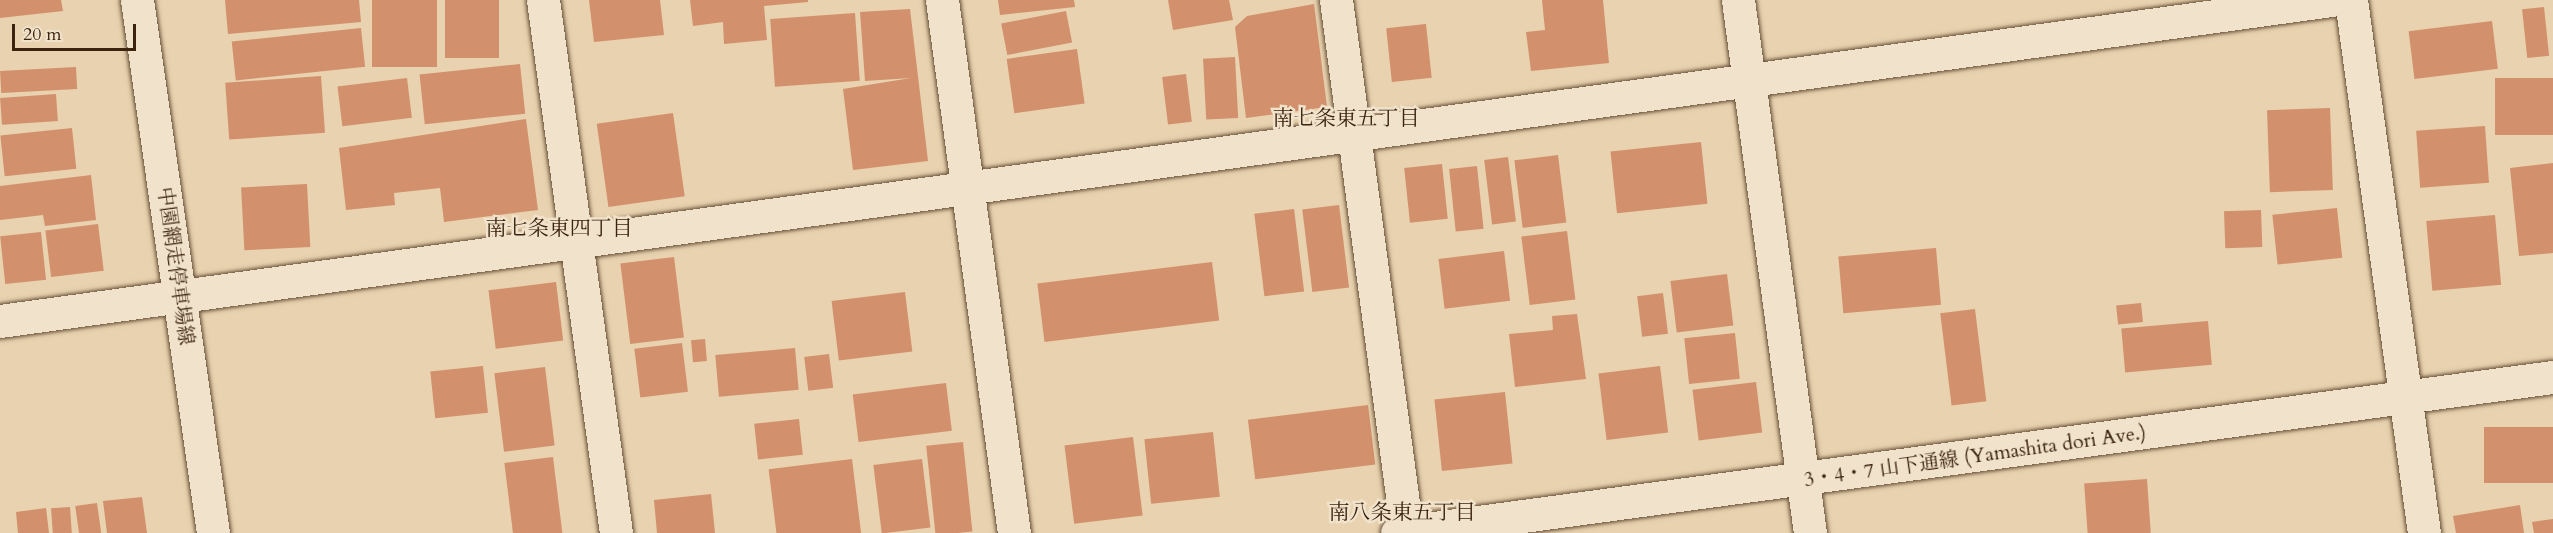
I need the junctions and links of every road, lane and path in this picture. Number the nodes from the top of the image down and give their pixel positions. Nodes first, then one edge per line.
1 (137, 0) edge
2 (543, 0) edge
3 (942, 0) edge
4 (1336, 0) edge
5 (1738, 0) edge
6 (2332, 0) edge
7 (2351, 0) edge
8 (1749, 80) junction
9 (1354, 134) junction
10 (967, 188) junction
11 (576, 242) junction
12 (180, 296) junction
13 (0, 321) edge
14 (2553, 377) edge
15 (2405, 397) junction
16 (1803, 480) junction
17 (1404, 532) edge
18 (213, 533) edge
19 (616, 533) edge
20 (1014, 533) edge
21 (1810, 533) edge
22 (2424, 533) edge

1 - 12 street, 中園網走停車場線
2 - 11 street
3 - 10 street
4 - 9 street
5 - 8 street
6 - 8 street
7 - 15 street
8 - 9 street
8 - 16 street
9 - 10 street
9 - 17 street
10 - 11 street
10 - 20 street
11 - 12 street
11 - 19 street
12 - 13 street
12 - 18 street, 中園網走停車場線
14 - 15 street, 3・4・7 山下通線 (Yamashita dori Ave.)
15 - 16 street, 3・4・7 山下通線 (Yamashita dori Ave.)
15 - 22 street
16 - 17 street, 3・4・7 山下通線 (Yamashita dori Ave.)
16 - 21 street

